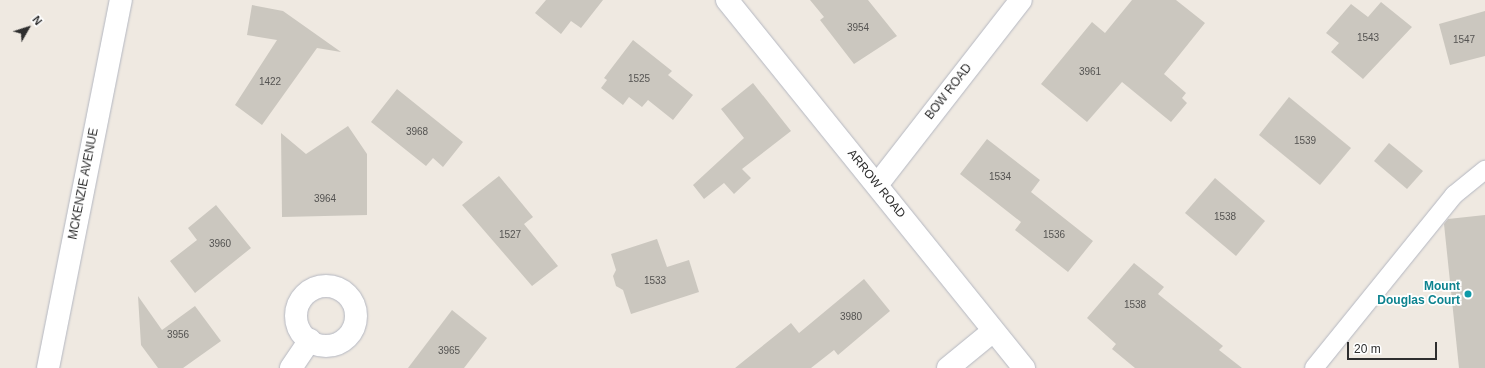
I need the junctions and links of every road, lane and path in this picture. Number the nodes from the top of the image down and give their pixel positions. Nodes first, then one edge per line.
1 (121, 0) edge
2 (727, 0) edge
3 (1021, 0) edge
4 (1485, 170) edge
5 (877, 185) junction
6 (993, 331) junction
7 (310, 340) dead end
8 (48, 368) edge
9 (291, 368) edge
10 (948, 368) edge
11 (1024, 368) edge
12 (1314, 368) edge

1 - 8 street, MCKENZIE AVENUE
2 - 5 street, ARROW ROAD
3 - 5 street, BOW ROAD
4 - 12 lane
5 - 6 street, ARROW ROAD
6 - 10 street
6 - 11 street, ARROW ROAD
7 - 9 street

